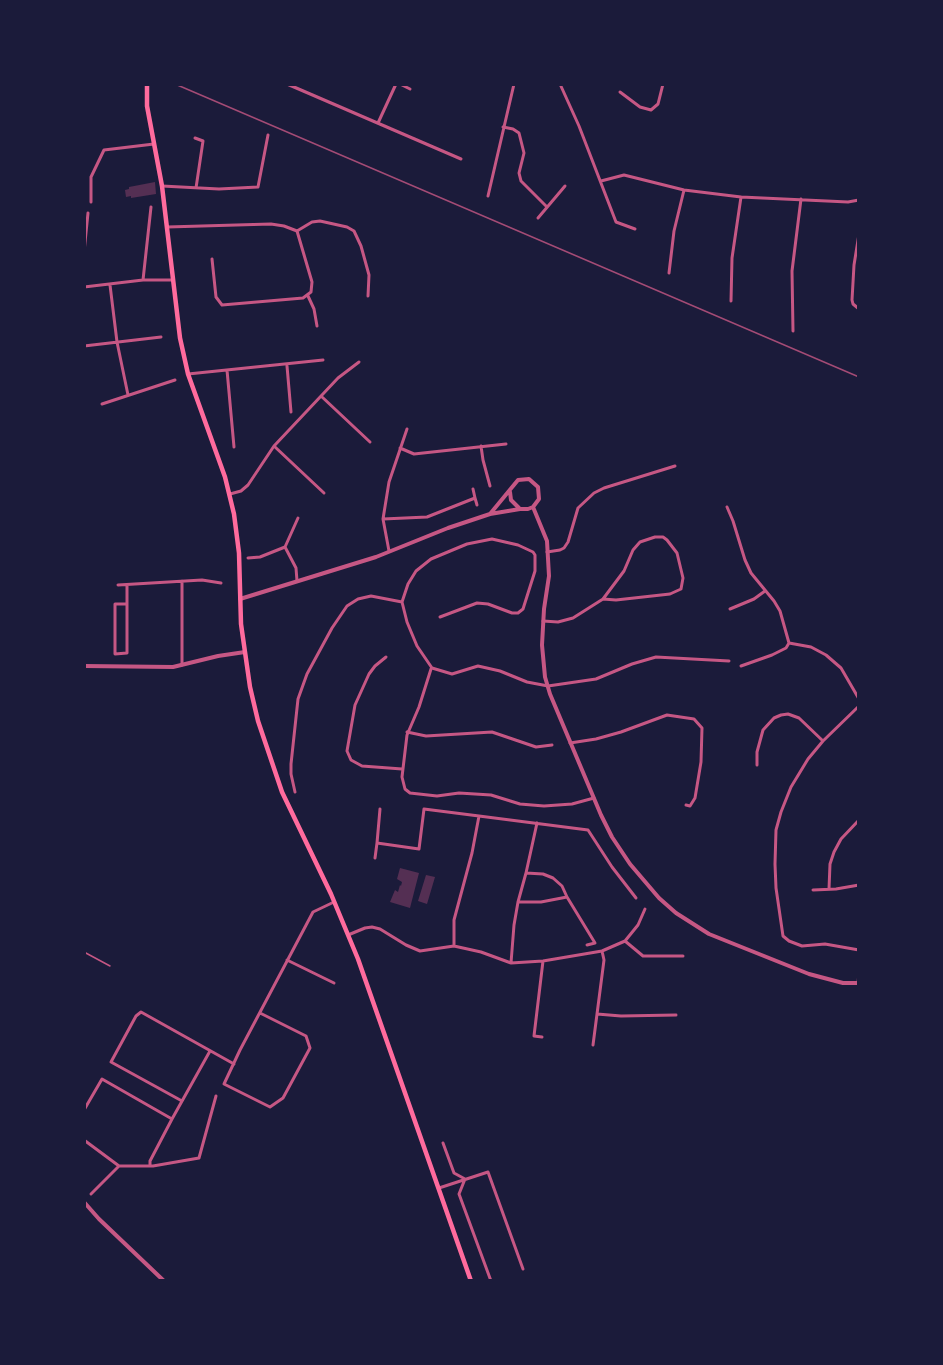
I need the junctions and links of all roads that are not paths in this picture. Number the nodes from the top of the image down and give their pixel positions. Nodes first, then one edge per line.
1 (147, 84) edge
2 (287, 84) edge
3 (398, 84) edge
4 (514, 84) edge
5 (560, 84) edge
6 (663, 84) edge
7 (410, 89) dead end
8 (620, 92) dead end
9 (378, 123) junction
10 (503, 127) junction
11 (268, 135) dead end
12 (195, 138) dead end
13 (155, 144) junction
14 (461, 159) dead end
15 (601, 181) junction
16 (162, 186) junction
17 (565, 186) dead end
18 (196, 188) junction
19 (684, 189) junction
20 (488, 196) dead end
21 (741, 197) junction
22 (801, 199) junction
23 (859, 200) edge
24 (91, 202) dead end
25 (546, 206) junction
26 (151, 207) dead end
27 (88, 213) dead end
28 (538, 218) dead end
29 (167, 227) junction
30 (635, 229) dead end
31 (297, 231) junction
32 (859, 236) edge
33 (84, 252) edge
34 (212, 259) dead end
35 (669, 273) dead end
36 (143, 280) junction
37 (172, 280) junction
38 (110, 285) junction
39 (84, 287) edge
40 (308, 296) junction
41 (368, 296) dead end
42 (731, 301) dead end
43 (859, 309) edge
44 (317, 326) dead end
45 (793, 331) dead end
46 (161, 338) dead end
47 (117, 342) junction
48 (84, 346) edge
49 (323, 360) dead end
50 (359, 362) dead end
51 (287, 365) junction
52 (227, 370) junction
53 (188, 374) junction
54 (175, 380) dead end
55 (128, 395) junction
56 (321, 396) junction
57 (102, 404) dead end
58 (291, 412) dead end
59 (407, 429) dead end
60 (370, 442) dead end
61 (506, 444) dead end
62 (274, 446) junction
63 (482, 446) junction
64 (234, 447) dead end
65 (400, 448) junction
66 (675, 466) dead end
67 (490, 486) dead end
68 (473, 489) dead end
69 (510, 492) junction
70 (324, 493) dead end
71 (230, 494) junction
72 (475, 498) junction
73 (477, 505) dead end
74 (533, 507) junction
75 (727, 507) dead end
76 (520, 508) junction
77 (490, 514) junction
78 (298, 518) dead end
79 (383, 519) junction
80 (285, 547) junction
81 (389, 551) junction
82 (547, 552) junction
83 (248, 558) dead end
84 (182, 581) junction
85 (297, 581) junction
86 (221, 583) dead end
87 (118, 585) dead end
88 (127, 585) junction
89 (765, 591) junction
90 (240, 599) junction
91 (603, 599) junction
92 (402, 602) junction
93 (127, 604) junction
94 (730, 609) dead end
95 (440, 617) dead end
96 (543, 621) junction
97 (789, 643) junction
98 (245, 652) junction
99 (386, 657) dead end
100 (729, 661) dead end
101 (182, 665) junction
102 (84, 666) edge
103 (741, 666) dead end
104 (432, 668) junction
105 (548, 686) junction
106 (859, 699) edge
107 (859, 706) edge
108 (407, 732) junction
109 (823, 741) junction
110 (570, 742) junction
111 (552, 744) dead end
112 (757, 765) dead end
113 (402, 769) junction
114 (295, 792) dead end
115 (594, 798) junction
116 (686, 805) dead end
117 (380, 809) dead end
118 (479, 816) junction
119 (859, 820) edge
120 (537, 824) junction
121 (377, 843) junction
122 (375, 858) dead end
123 (526, 873) junction
124 (859, 885) edge
125 (813, 890) dead end
126 (829, 890) junction
127 (567, 897) junction
128 (636, 897) dead end
129 (334, 902) junction
130 (518, 902) junction
131 (645, 909) dead end
132 (348, 935) junction
133 (625, 941) junction
134 (587, 945) dead end
135 (454, 946) junction
136 (859, 950) edge
137 (602, 951) junction
138 (84, 952) edge
139 (682, 956) dead end
140 (287, 960) junction
141 (543, 961) junction
142 (511, 963) junction
143 (110, 966) dead end
144 (859, 973) edge
145 (334, 983) dead end
146 (859, 983) edge
147 (260, 1013) junction
148 (597, 1014) junction
149 (676, 1015) dead end
150 (542, 1037) dead end
151 (593, 1045) dead end
152 (210, 1051) junction
153 (234, 1064) junction
154 (216, 1096) dead end
155 (182, 1101) junction
156 (84, 1110) edge
157 (172, 1119) junction
158 (84, 1140) edge
159 (443, 1143) dead end
160 (119, 1166) junction
161 (150, 1167) junction
162 (465, 1179) junction
163 (440, 1188) junction
164 (91, 1194) dead end
165 (84, 1202) edge
166 (523, 1269) dead end
167 (164, 1281) edge
168 (471, 1281) edge
169 (491, 1281) edge

1 - 13 main road
2 - 9 street
3 - 7 street
3 - 9 street
4 - 10 street
5 - 15 street
6 - 8 street
9 - 14 street
10 - 20 street
10 - 25 street
11 - 18 street
12 - 18 street
13 - 16 main road
13 - 24 street
15 - 19 street
15 - 30 street
16 - 18 street
16 - 29 main road
17 - 25 street
19 - 21 street
19 - 35 street
21 - 22 street
21 - 42 street
22 - 23 street
22 - 45 street
25 - 28 street
26 - 36 street
27 - 33 street
29 - 31 street
29 - 37 main road
31 - 40 street
31 - 41 street
32 - 43 street
34 - 40 street
36 - 37 street
36 - 38 street
37 - 53 main road
38 - 39 street
38 - 47 street
40 - 44 street
46 - 47 street
47 - 48 street
47 - 55 street
49 - 51 street
50 - 56 street
51 - 52 street
51 - 58 street
52 - 53 street
52 - 64 street
53 - 71 main road
54 - 55 street
55 - 57 street
56 - 60 street
56 - 62 street
59 - 65 street
61 - 63 street
62 - 70 street
62 - 71 street
63 - 65 street
63 - 67 street
65 - 79 street
66 - 82 street
68 - 72 street
69 - 74 street
69 - 76 street
69 - 77 street
71 - 90 main road
72 - 73 street
72 - 79 street
74 - 76 street
74 - 82 street
75 - 89 street
76 - 77 street
77 - 81 street
78 - 80 street
79 - 81 street
80 - 83 street
80 - 85 street
81 - 85 street
82 - 96 street
84 - 86 street
84 - 88 street
84 - 101 street
85 - 90 street
87 - 88 street
88 - 93 street
89 - 94 street
89 - 97 street
90 - 98 main road
91 - 91 street
91 - 96 street
92 - 95 street
92 - 104 street
92 - 114 street
93 - 93 street
96 - 105 street
97 - 103 street
97 - 106 street
98 - 101 street
98 - 129 main road
99 - 113 street
100 - 105 street
101 - 102 street
104 - 105 street
104 - 108 street
105 - 110 street
107 - 109 street
108 - 111 street
108 - 113 street
109 - 112 street
109 - 136 street
110 - 115 street
110 - 116 street
113 - 115 street
115 - 146 street
117 - 121 street
118 - 120 street
118 - 121 street
118 - 135 street
119 - 126 street
120 - 123 street
120 - 128 street
121 - 122 street
123 - 127 street
123 - 130 street
124 - 126 street
125 - 126 street
127 - 130 street
127 - 134 street
129 - 132 main road
129 - 140 street
130 - 142 street
131 - 133 street
132 - 135 street
132 - 163 main road
133 - 137 street
133 - 139 street
135 - 142 street
137 - 141 street
137 - 148 street
138 - 143 lane
140 - 145 street
140 - 147 street
141 - 142 street
141 - 150 street
144 - 146 street
147 - 153 street
147 - 153 street
148 - 149 street
148 - 151 street
152 - 153 street
152 - 155 street
152 - 155 street
154 - 161 street
155 - 157 street
156 - 157 street
157 - 161 street
158 - 160 street
159 - 162 street
160 - 161 street
160 - 164 street
162 - 163 street
162 - 166 street
162 - 169 street
163 - 168 main road
165 - 167 street

